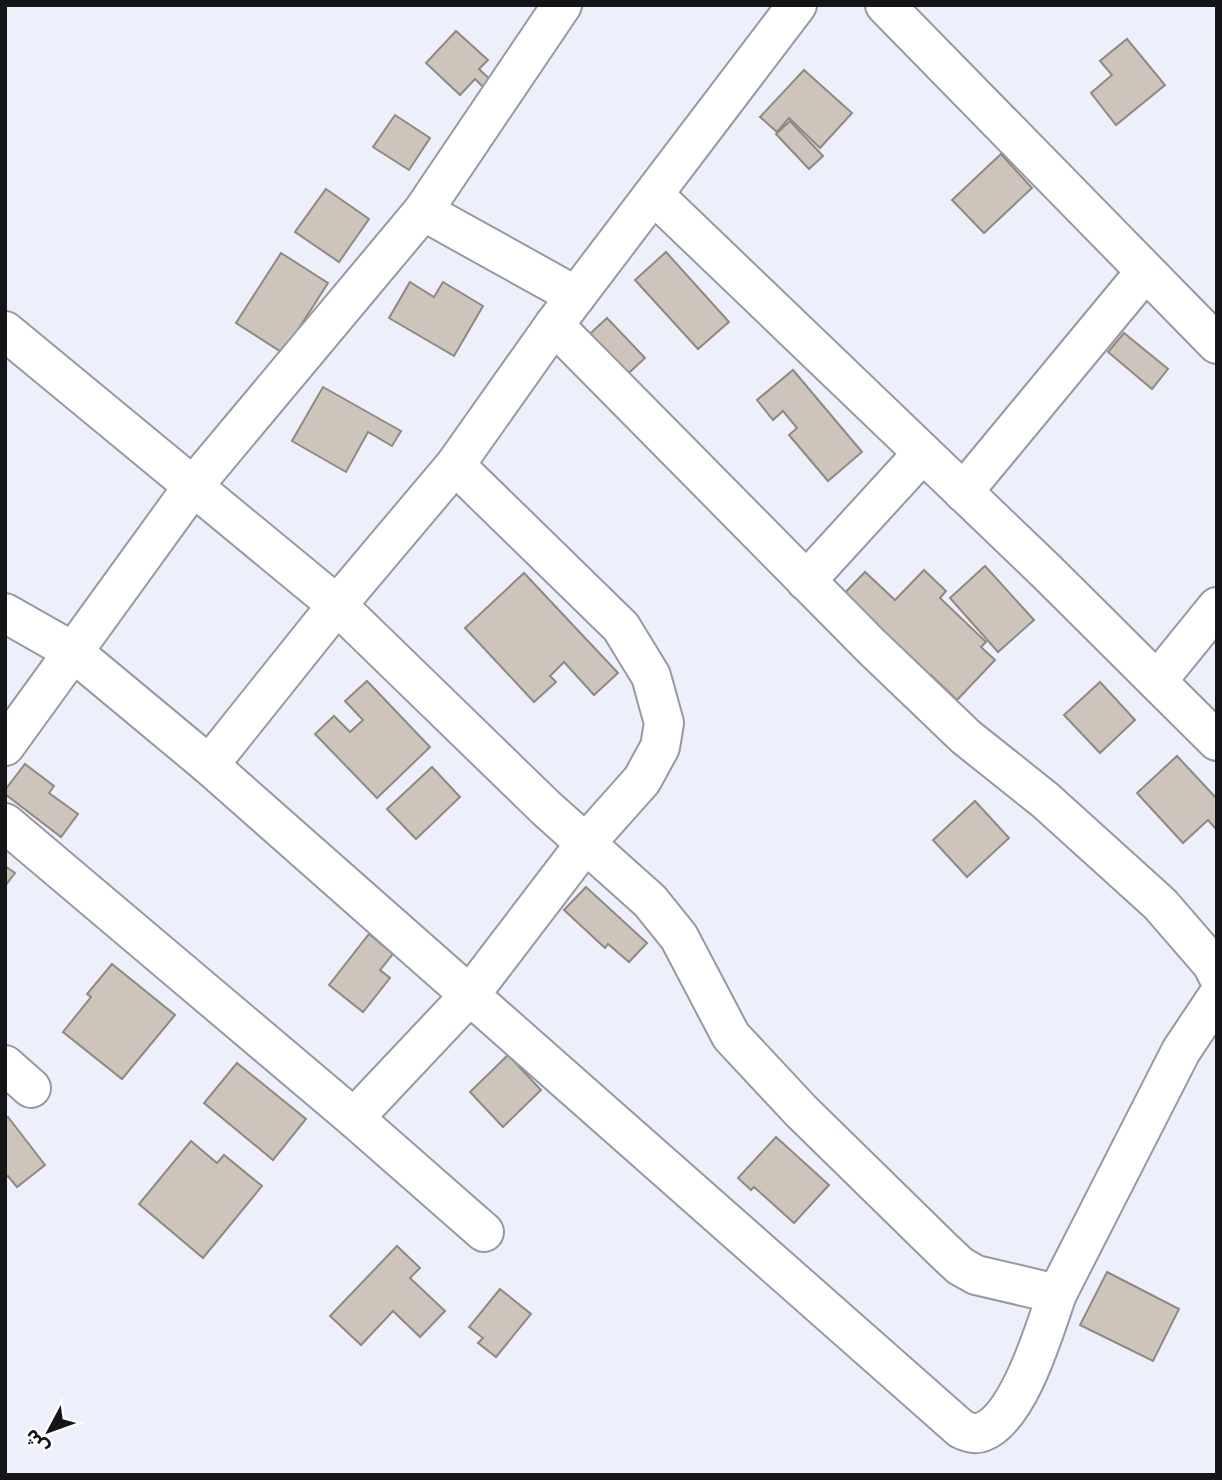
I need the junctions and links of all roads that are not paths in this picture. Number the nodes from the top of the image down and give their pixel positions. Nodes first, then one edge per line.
1 (562, 5) edge
2 (797, 5) edge
3 (885, 5) edge
4 (654, 195) junction
5 (423, 211) junction
6 (1145, 272) junction
7 (565, 311) junction
8 (5, 331) edge
9 (1217, 344) edge
10 (923, 453) junction
11 (455, 466) junction
12 (194, 485) junction
13 (963, 492) junction
14 (806, 581) junction
15 (337, 605) junction
16 (1217, 607) edge
17 (5, 613) edge
18 (72, 651) junction
19 (1157, 681) junction
20 (1217, 741) edge
21 (5, 746) edge
22 (209, 765) junction
23 (5, 823) edge
24 (585, 844) junction
25 (1217, 974) edge
26 (468, 996) junction
27 (1217, 997) edge
28 (354, 1118) junction
29 (484, 1232) dead end
30 (1057, 1294) junction

1 - 5 street
2 - 4 street
3 - 6 street
4 - 7 street
4 - 10 street
5 - 7 street
5 - 12 street
6 - 9 street
6 - 13 street
7 - 11 street
7 - 14 street
8 - 12 street
10 - 13 street
10 - 14 street
11 - 15 street
11 - 24 street
12 - 15 street
12 - 18 street
13 - 19 street
14 - 25 street
15 - 22 street
15 - 24 street
16 - 19 street
17 - 18 street
18 - 21 street
18 - 22 street
19 - 20 street
22 - 26 street
23 - 28 street
24 - 26 street
24 - 30 street
26 - 28 street
26 - 30 street
27 - 30 street
28 - 29 street

